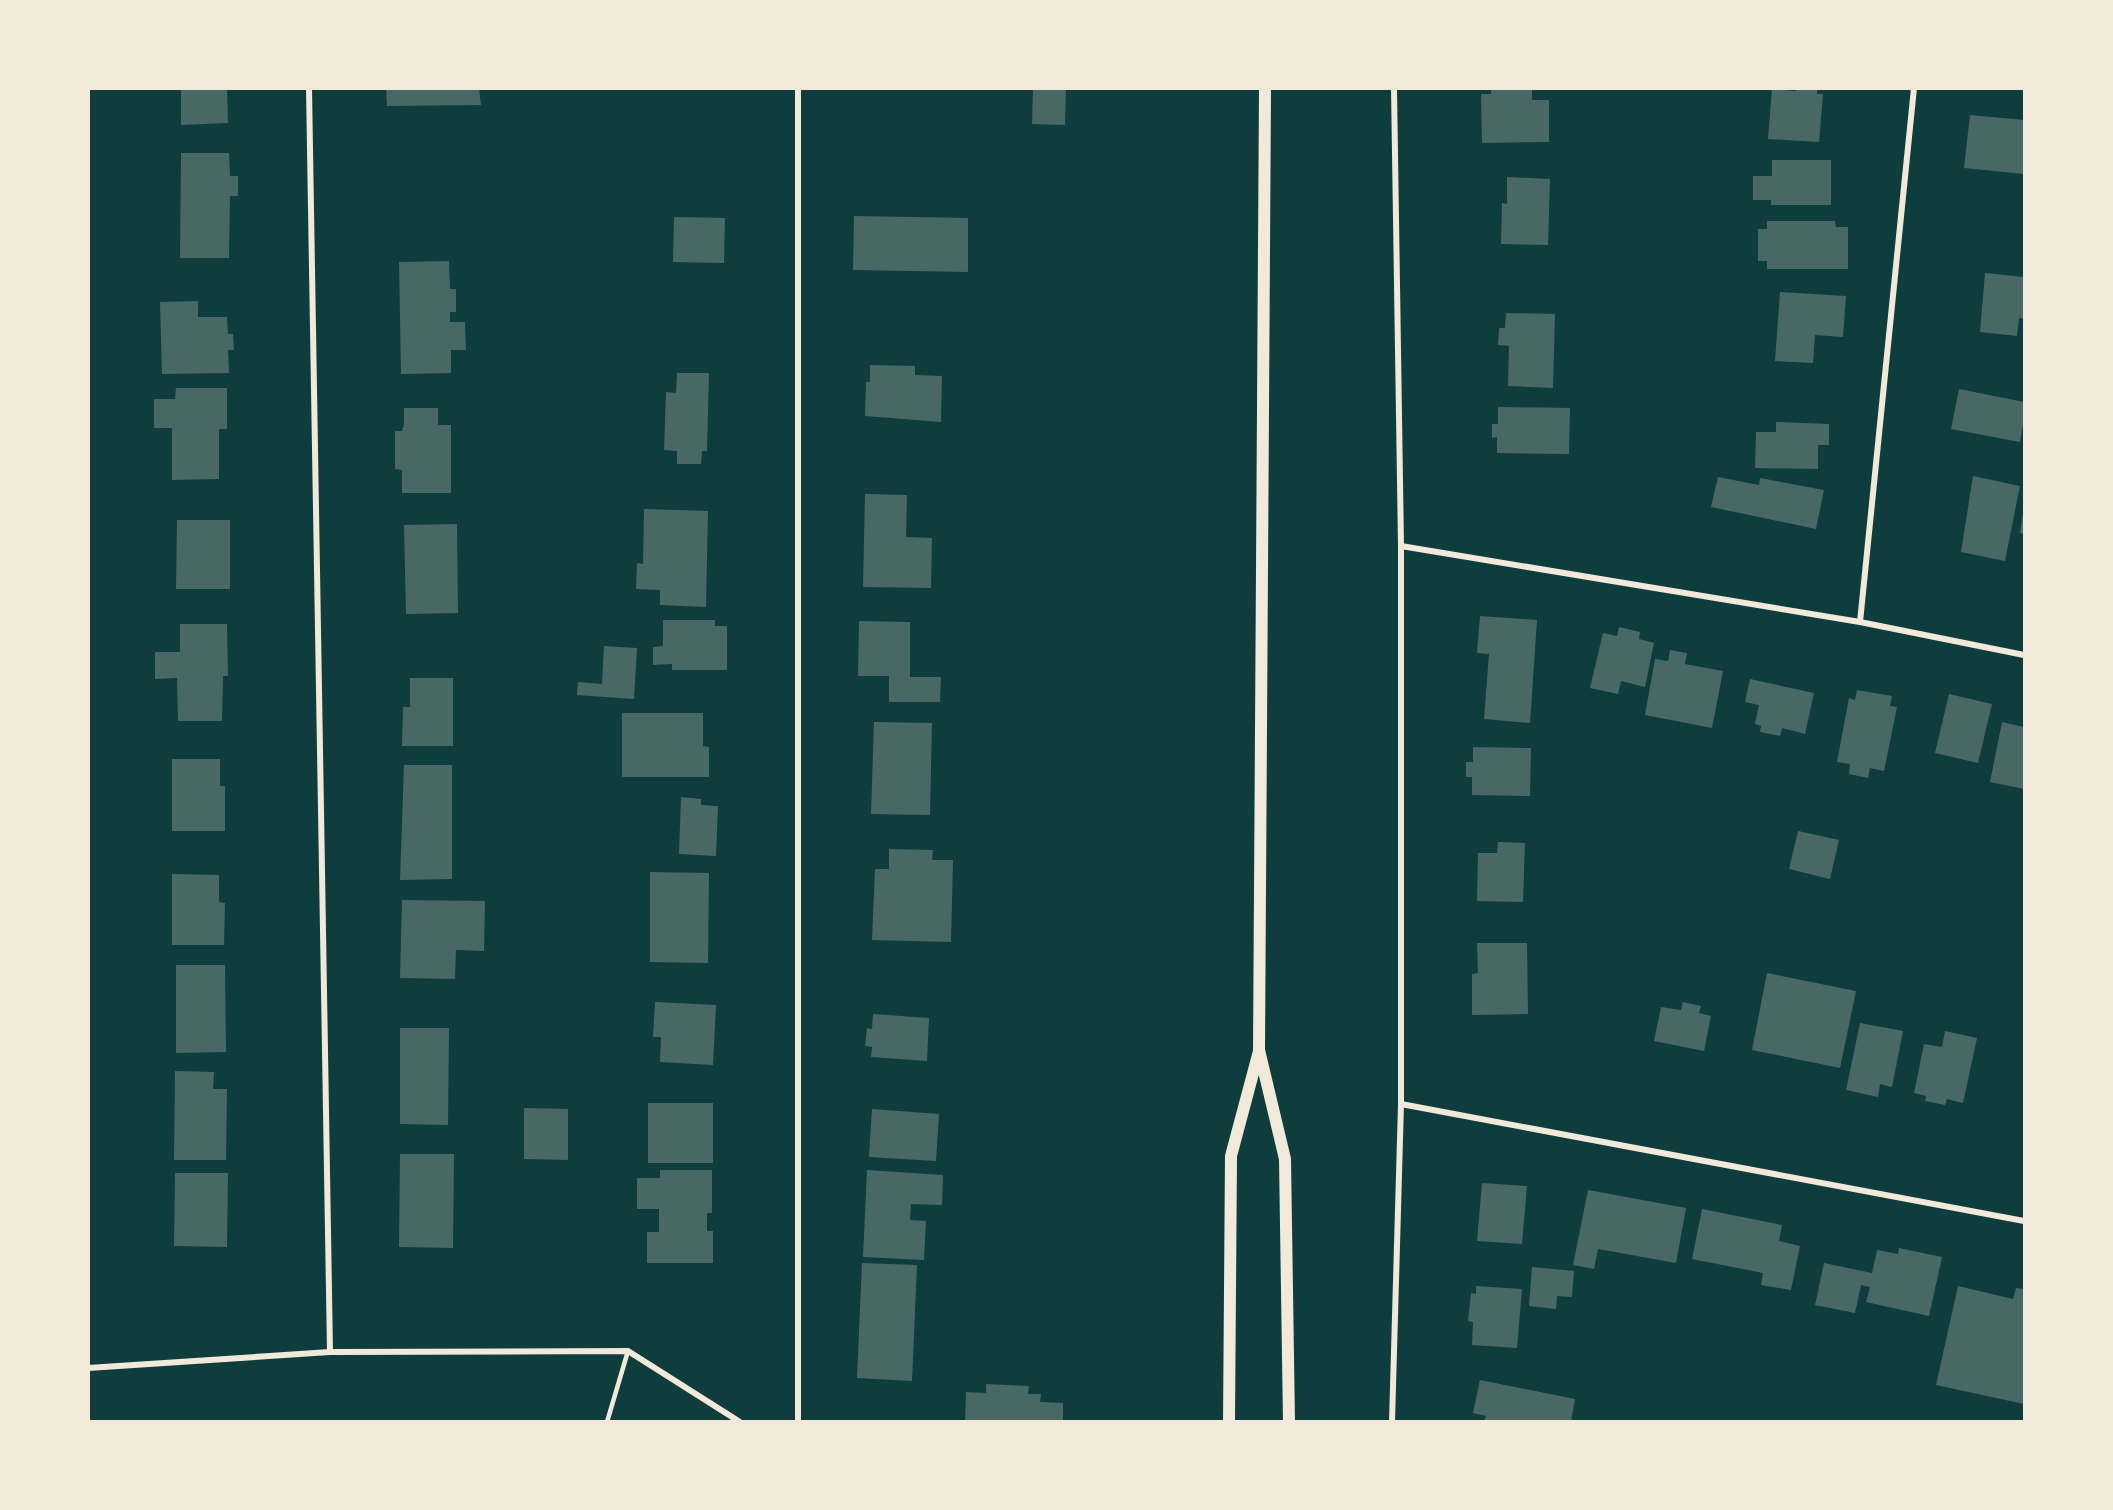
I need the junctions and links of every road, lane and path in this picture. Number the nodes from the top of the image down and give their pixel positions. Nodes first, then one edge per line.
1 (309, 88) edge
2 (798, 88) edge
3 (1265, 88) edge
4 (1394, 88) edge
5 (1914, 88) edge
6 (1401, 546) junction
7 (1860, 622) junction
8 (2025, 655) edge
9 (1259, 1050) junction
10 (1401, 1104) junction
11 (2025, 1221) edge
12 (627, 1351) junction
13 (330, 1352) junction
14 (88, 1368) edge
15 (607, 1422) edge
16 (740, 1422) edge
17 (798, 1422) edge
18 (1229, 1422) edge
19 (1289, 1422) edge
20 (1392, 1422) edge

1 - 13 street
2 - 17 street
3 - 9 main road
4 - 6 street
5 - 7 street
6 - 7 street
6 - 10 street
7 - 8 street
9 - 18 main road
9 - 19 main road
10 - 11 street
10 - 20 street
12 - 13 street
12 - 15 lane
12 - 16 street
13 - 14 street

